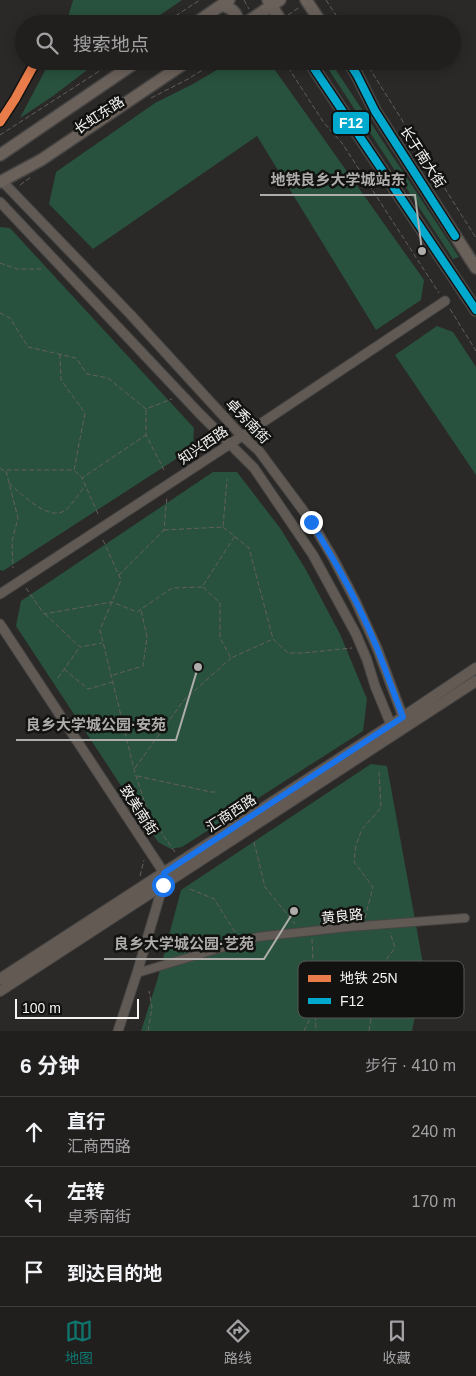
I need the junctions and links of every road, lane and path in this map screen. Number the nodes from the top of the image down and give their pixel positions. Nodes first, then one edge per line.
1 (200, 0) edge
2 (326, 0) edge
3 (306, 1) edge
4 (225, 2) edge
5 (273, 2) edge
6 (177, 15) edge
7 (207, 15) edge
8 (236, 15) edge
9 (256, 15) edge
10 (279, 15) edge
11 (290, 15) edge
12 (316, 15) edge
13 (336, 15) edge
14 (101, 70) edge
15 (125, 70) edge
16 (175, 70) edge
17 (203, 70) edge
18 (290, 70) edge
19 (315, 70) edge
20 (354, 70) edge
21 (371, 70) edge
22 (150, 99) dead end
23 (0, 135) edge
24 (0, 155) edge
25 (32, 177) dead end
26 (1, 182) edge
27 (12, 190) junction
28 (0, 202) edge
29 (476, 238) edge
30 (0, 263) edge
31 (476, 268) edge
32 (42, 269) dead end
33 (445, 301) junction
34 (476, 310) edge
35 (0, 313) edge
36 (476, 351) edge
37 (60, 355) junction
38 (172, 399) dead end
39 (146, 409) junction
40 (146, 435) junction
41 (243, 435) junction
42 (230, 444) junction
43 (0, 468) edge
44 (5, 470) junction
45 (74, 470) junction
46 (164, 470) dead end
47 (82, 478) junction
48 (227, 478) dead end
49 (9, 482) junction
50 (86, 486) junction
51 (167, 495) dead end
52 (98, 514) dead end
53 (223, 527) junction
54 (164, 530) junction
55 (235, 536) junction
56 (103, 540) dead end
57 (12, 568) dead end
58 (119, 575) junction
59 (202, 587) junction
60 (26, 588) dead end
61 (0, 594) edge
62 (112, 602) junction
63 (141, 609) junction
64 (44, 614) junction
65 (0, 624) edge
66 (273, 639) junction
67 (103, 643) junction
68 (80, 647) junction
69 (352, 648) dead end
70 (231, 658) junction
71 (476, 668) edge
72 (64, 669) junction
73 (111, 676) junction
74 (58, 678) dead end
75 (476, 681) edge
76 (113, 682) junction
77 (403, 717) junction
78 (405, 728) junction
79 (392, 730) junction
80 (134, 770) junction
81 (379, 772) dead end
82 (136, 776) junction
83 (216, 792) dead end
84 (254, 842) dead end
85 (175, 852) dead end
86 (145, 857) dead end
87 (164, 873) junction
88 (140, 880) dead end
89 (163, 885) junction
90 (190, 889) dead end
91 (465, 918) dead end
92 (387, 924) junction
93 (363, 926) junction
94 (312, 931) junction
95 (301, 933) junction
96 (241, 942) junction
97 (313, 961) edge
98 (385, 961) edge
99 (137, 973) junction
100 (0, 979) edge
101 (0, 991) edge
102 (149, 991) dead end
103 (310, 1018) edge
104 (315, 1018) edge
105 (371, 1018) edge
106 (118, 1031) edge
107 (148, 1031) edge
108 (304, 1031) edge
109 (316, 1031) edge
110 (369, 1031) edge

1 - 6 path
2 - 13 path
3 - 11 path
3 - 12 main road
4 - 7 main road
4 - 8 main road
5 - 9 main road
5 - 10 main road
14 - 23 path
15 - 24 main road, 长虹东路
16 - 26 main road, 长虹东路
17 - 22 path
18 - 33 path
19 - 34 main road
20 - 31 main road, 长于南大街
21 - 29 path, 长于南大街
25 - 27 path
26 - 27 street, 卓秀南街
27 - 41 street, 卓秀南街
28 - 42 street, 卓秀南街
30 - 32 path
33 - 36 path
33 - 41 street, 知兴西路
35 - 37 path
37 - 39 path
37 - 45 path
38 - 39 path
39 - 40 path
40 - 46 path
40 - 47 path
41 - 42 street, 知兴西路
41 - 77 street, 卓秀南街
42 - 61 street, 知兴西路
42 - 79 street, 卓秀南街
43 - 44 path
44 - 45 path
44 - 49 path
45 - 47 path
47 - 50 path
48 - 53 path
49 - 50 path
49 - 57 path
50 - 52 path
51 - 54 path
53 - 54 path
53 - 55 path
54 - 58 path
55 - 59 path
55 - 66 path
56 - 58 path
58 - 62 path
59 - 63 path
59 - 70 path
60 - 64 path
62 - 63 path
62 - 64 path
62 - 67 path
63 - 73 path
64 - 68 path
65 - 87 street, 致美南街
66 - 69 path
66 - 70 path
67 - 68 path
67 - 73 path
68 - 72 path
70 - 80 path
71 - 77 main road, 汇商西路
72 - 74 path
72 - 76 path
73 - 76 path
75 - 78 main road, 汇商西路
76 - 80 path
77 - 78 street, 卓秀南街
77 - 79 main road, 汇商西路
78 - 79 main road, 汇商西路
79 - 87 main road, 汇商西路
79 - 89 main road, 汇商西路
80 - 82 path
81 - 93 path
82 - 83 path
82 - 85 path
84 - 95 path
86 - 88 path
87 - 89 street
87 - 100 main road, 汇商西路
89 - 99 street
89 - 101 main road, 汇商西路
90 - 96 path
91 - 92 street, 黄良路
92 - 93 street, 黄良路
92 - 98 path
93 - 94 street, 黄良路
94 - 95 street, 黄良路
94 - 97 path
95 - 96 street, 黄良路
96 - 99 street, 黄良路
99 - 106 street
102 - 107 path
103 - 108 path
104 - 109 path
105 - 110 path

